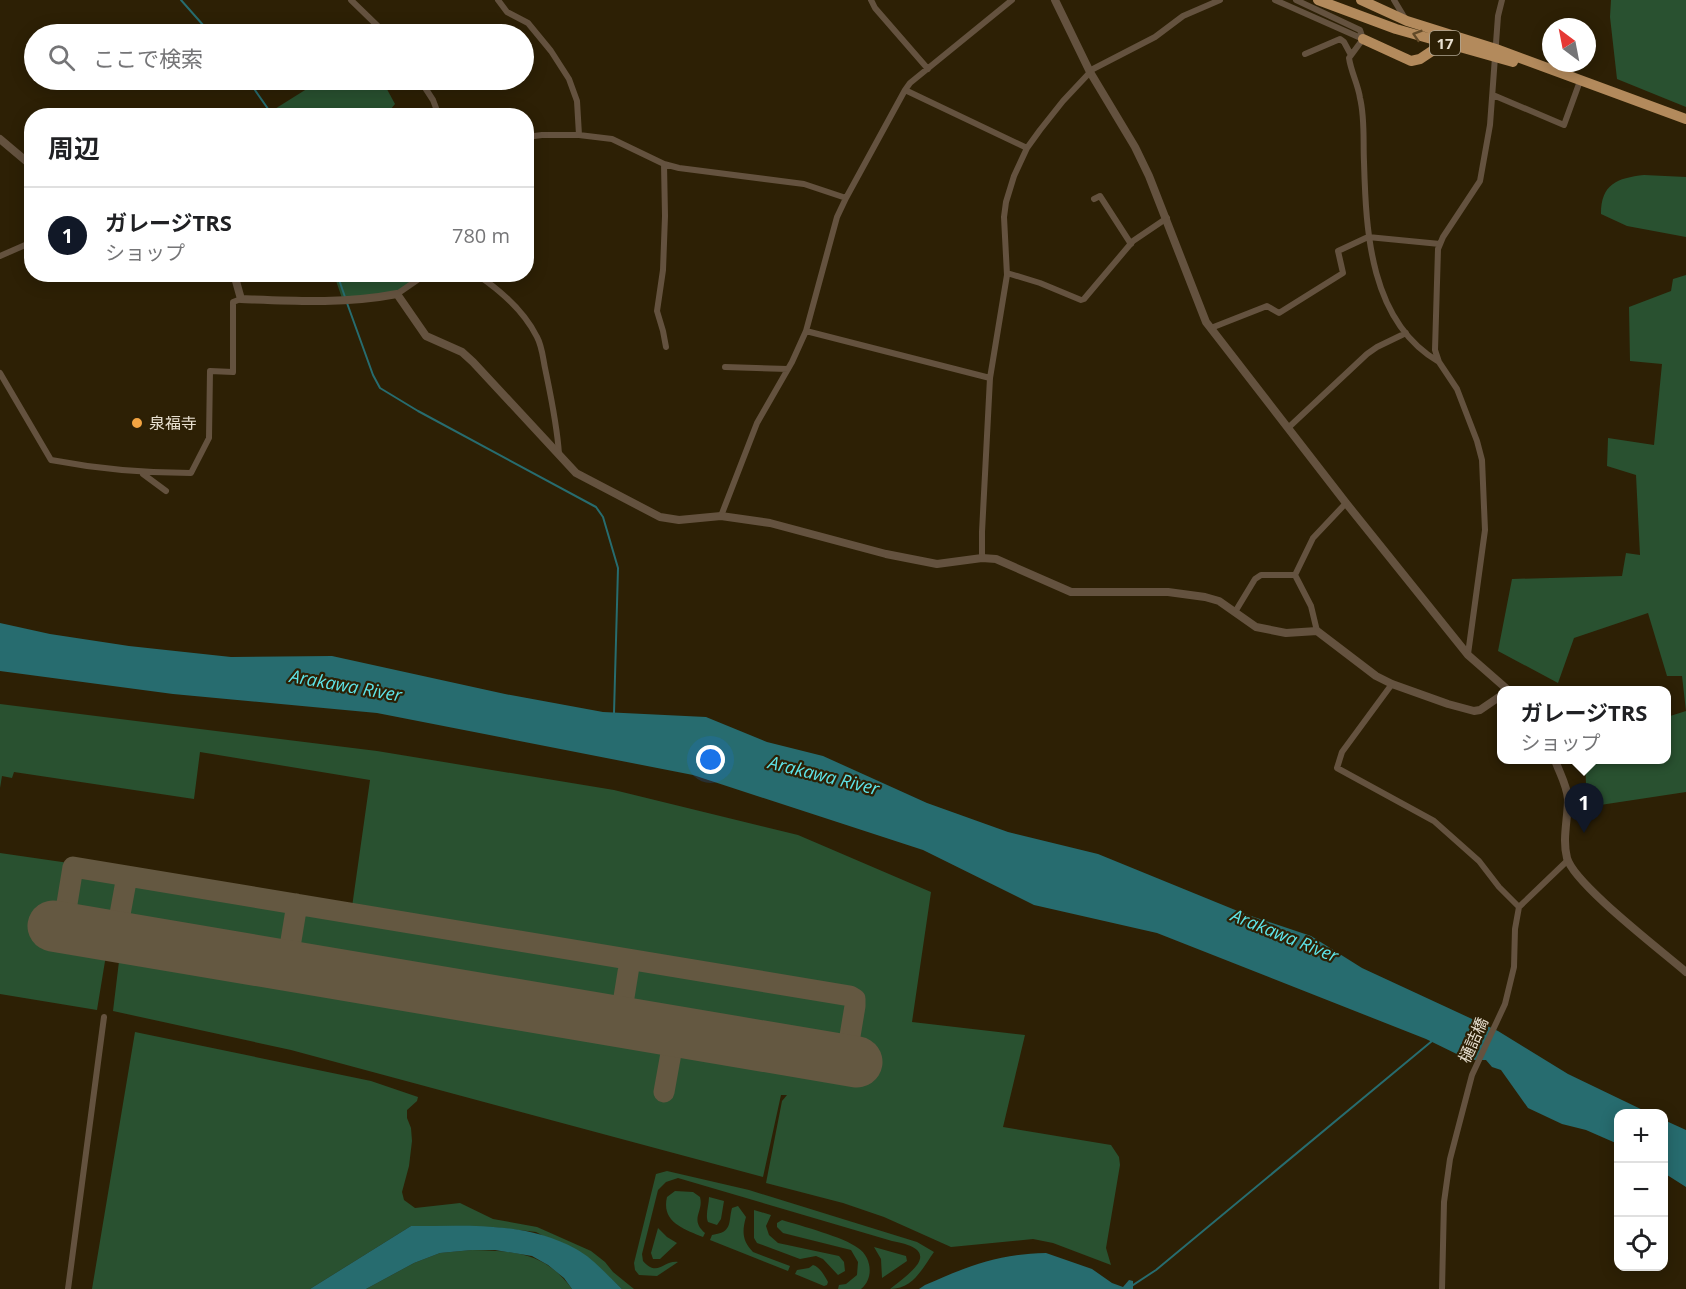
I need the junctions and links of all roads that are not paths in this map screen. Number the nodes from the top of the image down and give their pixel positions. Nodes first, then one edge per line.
1 (351, 0) edge
2 (498, 0) edge
3 (871, 0) edge
4 (1012, 0) edge
5 (1055, 0) edge
6 (1220, 0) edge
7 (1275, 0) edge
8 (1296, 0) edge
9 (1361, 0) edge
10 (1394, 0) edge
11 (1502, 0) edge
12 (1316, 4) edge
13 (1407, 21) junction
14 (376, 24) edge
15 (529, 24) edge
16 (534, 30) edge
17 (1363, 39) junction
18 (1444, 43) junction
19 (1496, 53) junction
20 (1305, 54) dead end
21 (1351, 55) junction
22 (928, 69) junction
23 (1090, 72) junction
24 (1577, 80) junction
25 (426, 90) edge
26 (905, 90) junction
27 (1493, 95) junction
28 (436, 108) edge
29 (1686, 119) edge
30 (579, 135) junction
31 (534, 136) edge
32 (0, 139) edge
33 (1027, 148) junction
34 (24, 159) edge
35 (664, 164) junction
36 (846, 198) junction
37 (1094, 199) dead end
38 (1167, 218) junction
39 (1368, 237) junction
40 (1440, 243) junction
41 (1131, 244) junction
42 (24, 246) edge
43 (0, 256) edge
44 (1007, 273) junction
45 (236, 282) edge
46 (414, 282) edge
47 (488, 282) edge
48 (396, 294) junction
49 (241, 299) junction
50 (1211, 328) junction
51 (806, 332) junction
52 (1406, 333) junction
53 (666, 347) dead end
54 (1439, 362) junction
55 (724, 367) dead end
56 (788, 369) junction
57 (0, 374) edge
58 (990, 378) junction
59 (1288, 428) junction
60 (559, 454) junction
61 (143, 473) junction
62 (166, 490) dead end
63 (1346, 503) junction
64 (721, 516) junction
65 (982, 558) junction
66 (1295, 575) junction
67 (1235, 612) junction
68 (1317, 632) junction
69 (1468, 655) junction
70 (1392, 684) junction
71 (1503, 686) edge
72 (1497, 698) edge
73 (1557, 764) edge
74 (1568, 861) junction
75 (1519, 907) junction
76 (1686, 972) edge
77 (104, 1017) dead end
78 (68, 1289) edge
79 (1442, 1289) edge

1 - 14 street
2 - 15 street
3 - 22 street
4 - 22 street
5 - 23 street
6 - 23 street
7 - 17 street
8 - 12 street
9 - 13 highway, 17
10 - 13 street
11 - 19 street
12 - 17 street
18 -> 12 highway, 17
13 - 19 highway, 17
16 - 30 street
17 - 18 highway
17 - 21 street
18 - 19 highway, 17
19 - 24 highway, 17
19 - 27 street
20 - 21 street
21 - 39 street
22 - 26 street
23 - 33 street
23 - 38 street
24 - 27 street
24 - 29 highway, 17
25 - 28 street
26 - 33 street
26 - 36 street
27 - 40 street
30 - 31 street
30 - 35 street
32 - 34 street
33 - 44 street
35 - 36 street
35 - 53 street
36 - 51 street
37 - 41 street
38 - 41 street
38 - 50 street
39 - 40 street
39 - 50 street
39 - 52 street
40 - 54 street
41 - 44 street
42 - 43 street
44 - 58 street
45 - 49 street
46 - 48 street
47 - 60 street
48 - 49 street
48 - 60 street
49 - 61 street
50 - 59 street
51 - 56 street
51 - 58 street
52 - 54 street
52 - 59 street
54 - 69 street
55 - 56 street
56 - 64 street
57 - 61 street
58 - 65 street
59 - 63 street
60 - 64 street
61 - 62 street
63 - 66 street
63 - 69 street
64 - 65 street
65 - 67 street
66 - 67 street
66 - 68 street
67 - 68 street
68 - 70 street
69 - 71 street
70 - 72 street
70 - 75 street
73 - 74 street
74 - 75 street
74 - 76 street
75 - 79 street, 樋詰橋
77 - 78 street

